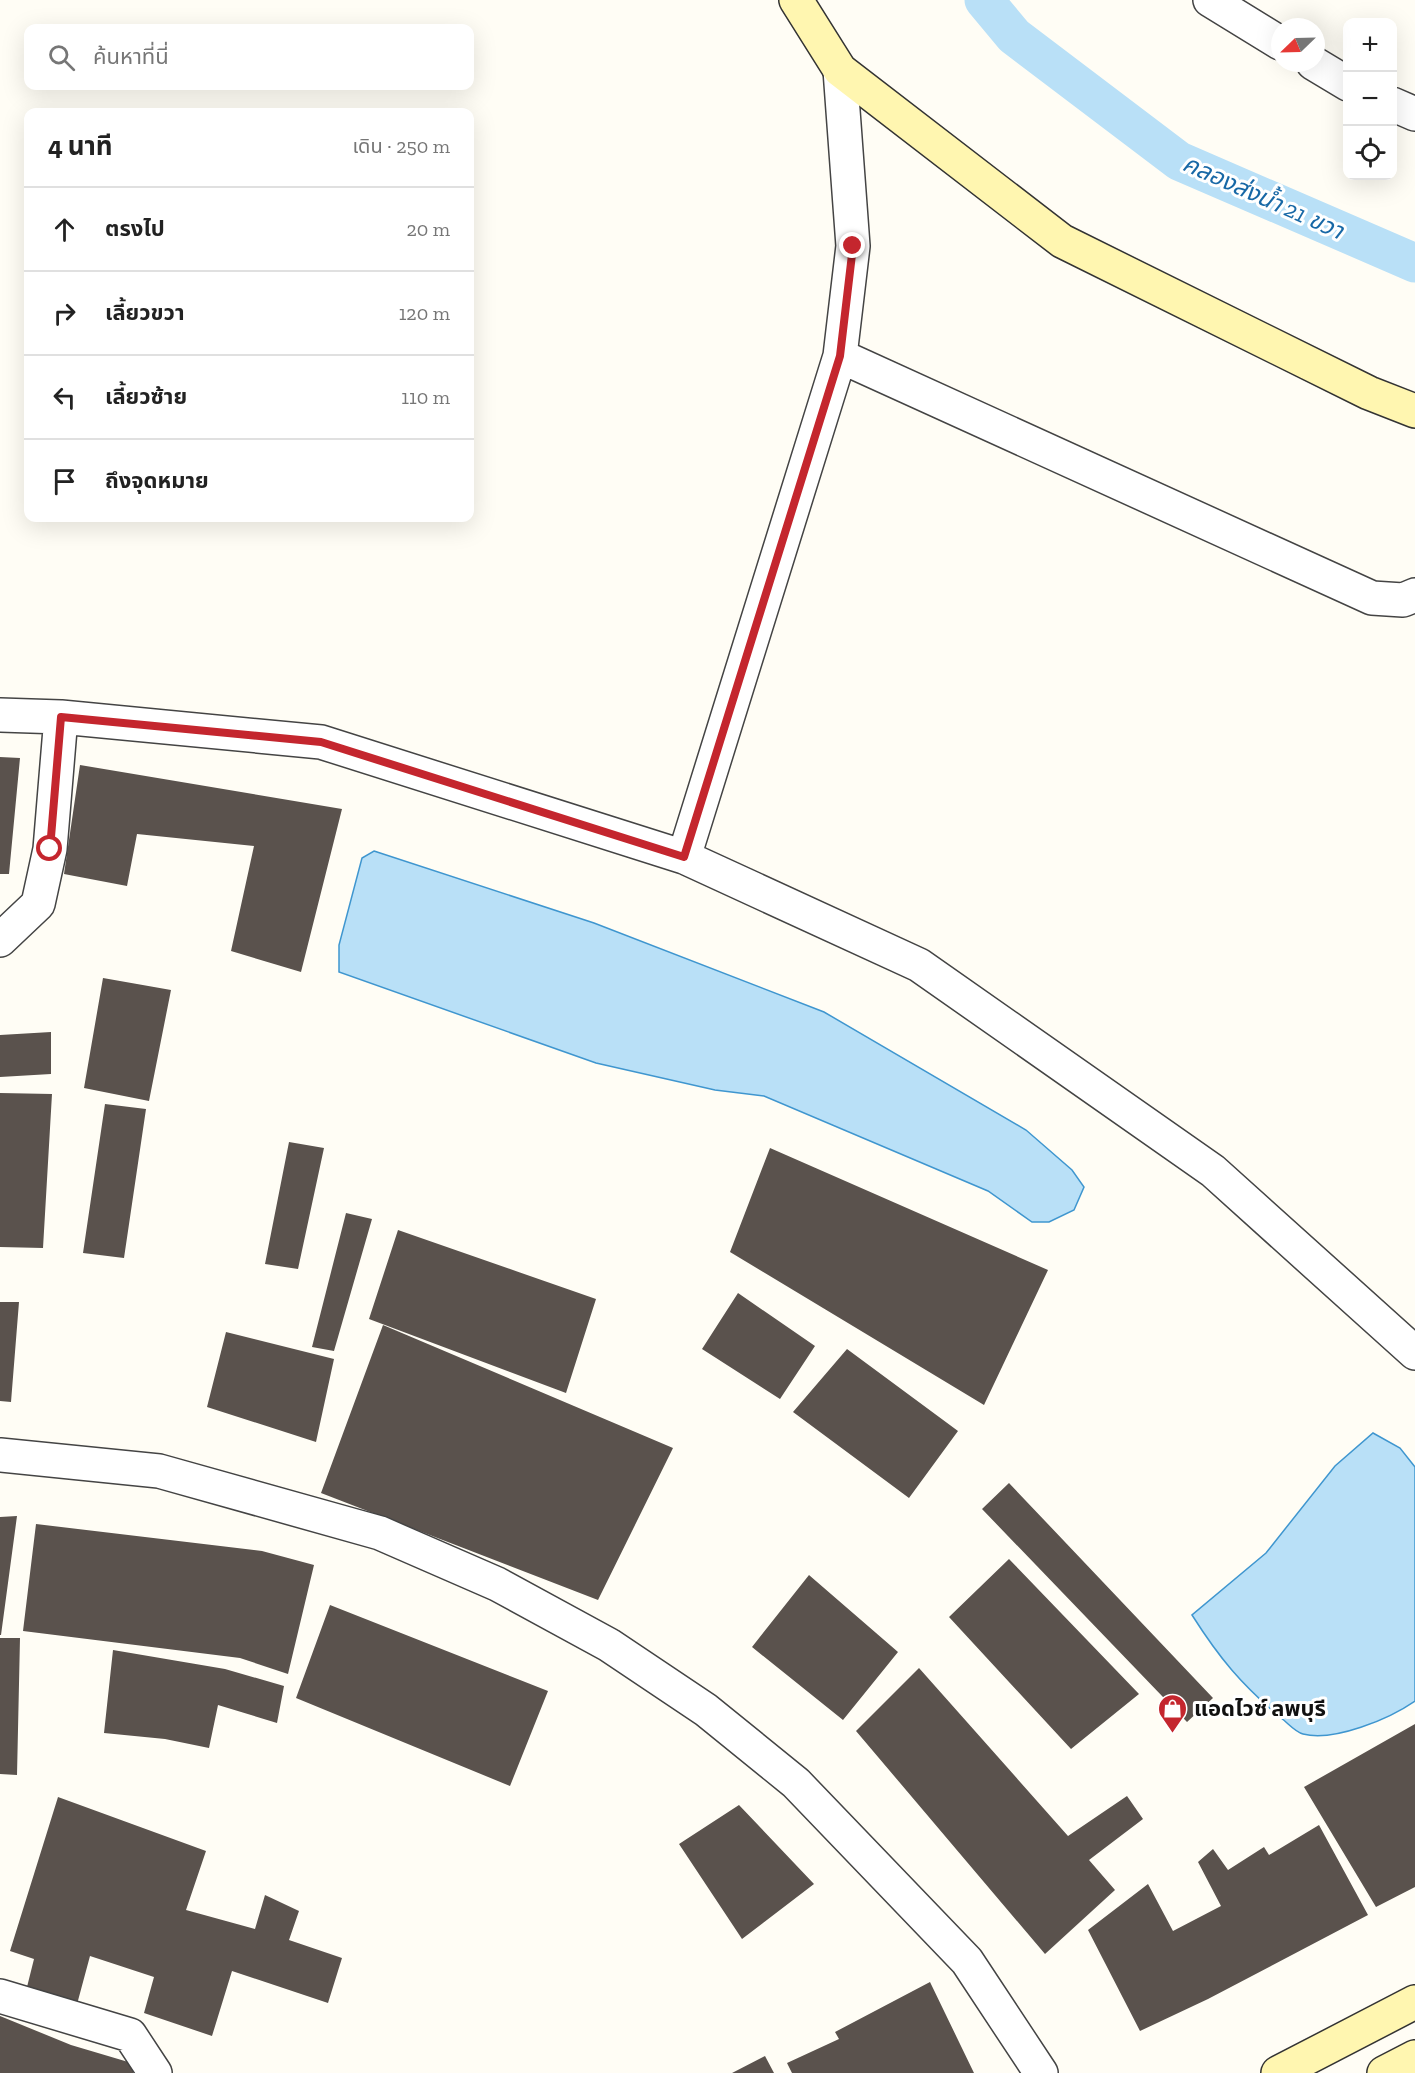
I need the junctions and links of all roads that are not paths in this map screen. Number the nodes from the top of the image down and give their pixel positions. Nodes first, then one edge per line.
1 (796, 0) edge
2 (1210, 0) edge
3 (1271, 37) edge
4 (840, 70) junction
5 (1325, 70) edge
6 (1343, 82) edge
7 (1397, 106) edge
8 (1415, 114) edge
9 (840, 356) junction
10 (1415, 411) edge
11 (1415, 595) edge
12 (0, 715) edge
13 (61, 717) junction
14 (684, 857) junction
15 (0, 940) edge
16 (1415, 1353) edge
17 (0, 1455) edge
18 (0, 1996) edge
19 (1415, 2002) edge
20 (1415, 2057) edge
21 (155, 2073) edge
22 (1041, 2073) edge
23 (1278, 2073) edge
24 (1384, 2073) edge

1 - 4 main road
2 - 3 street
4 - 9 street
4 - 10 main road
5 - 6 street
7 - 8 street
9 - 11 street
9 - 14 street
12 - 13 street
13 - 14 street
13 - 15 street
14 - 16 street
17 - 22 street
18 - 21 street
19 - 23 main road
20 - 24 main road

